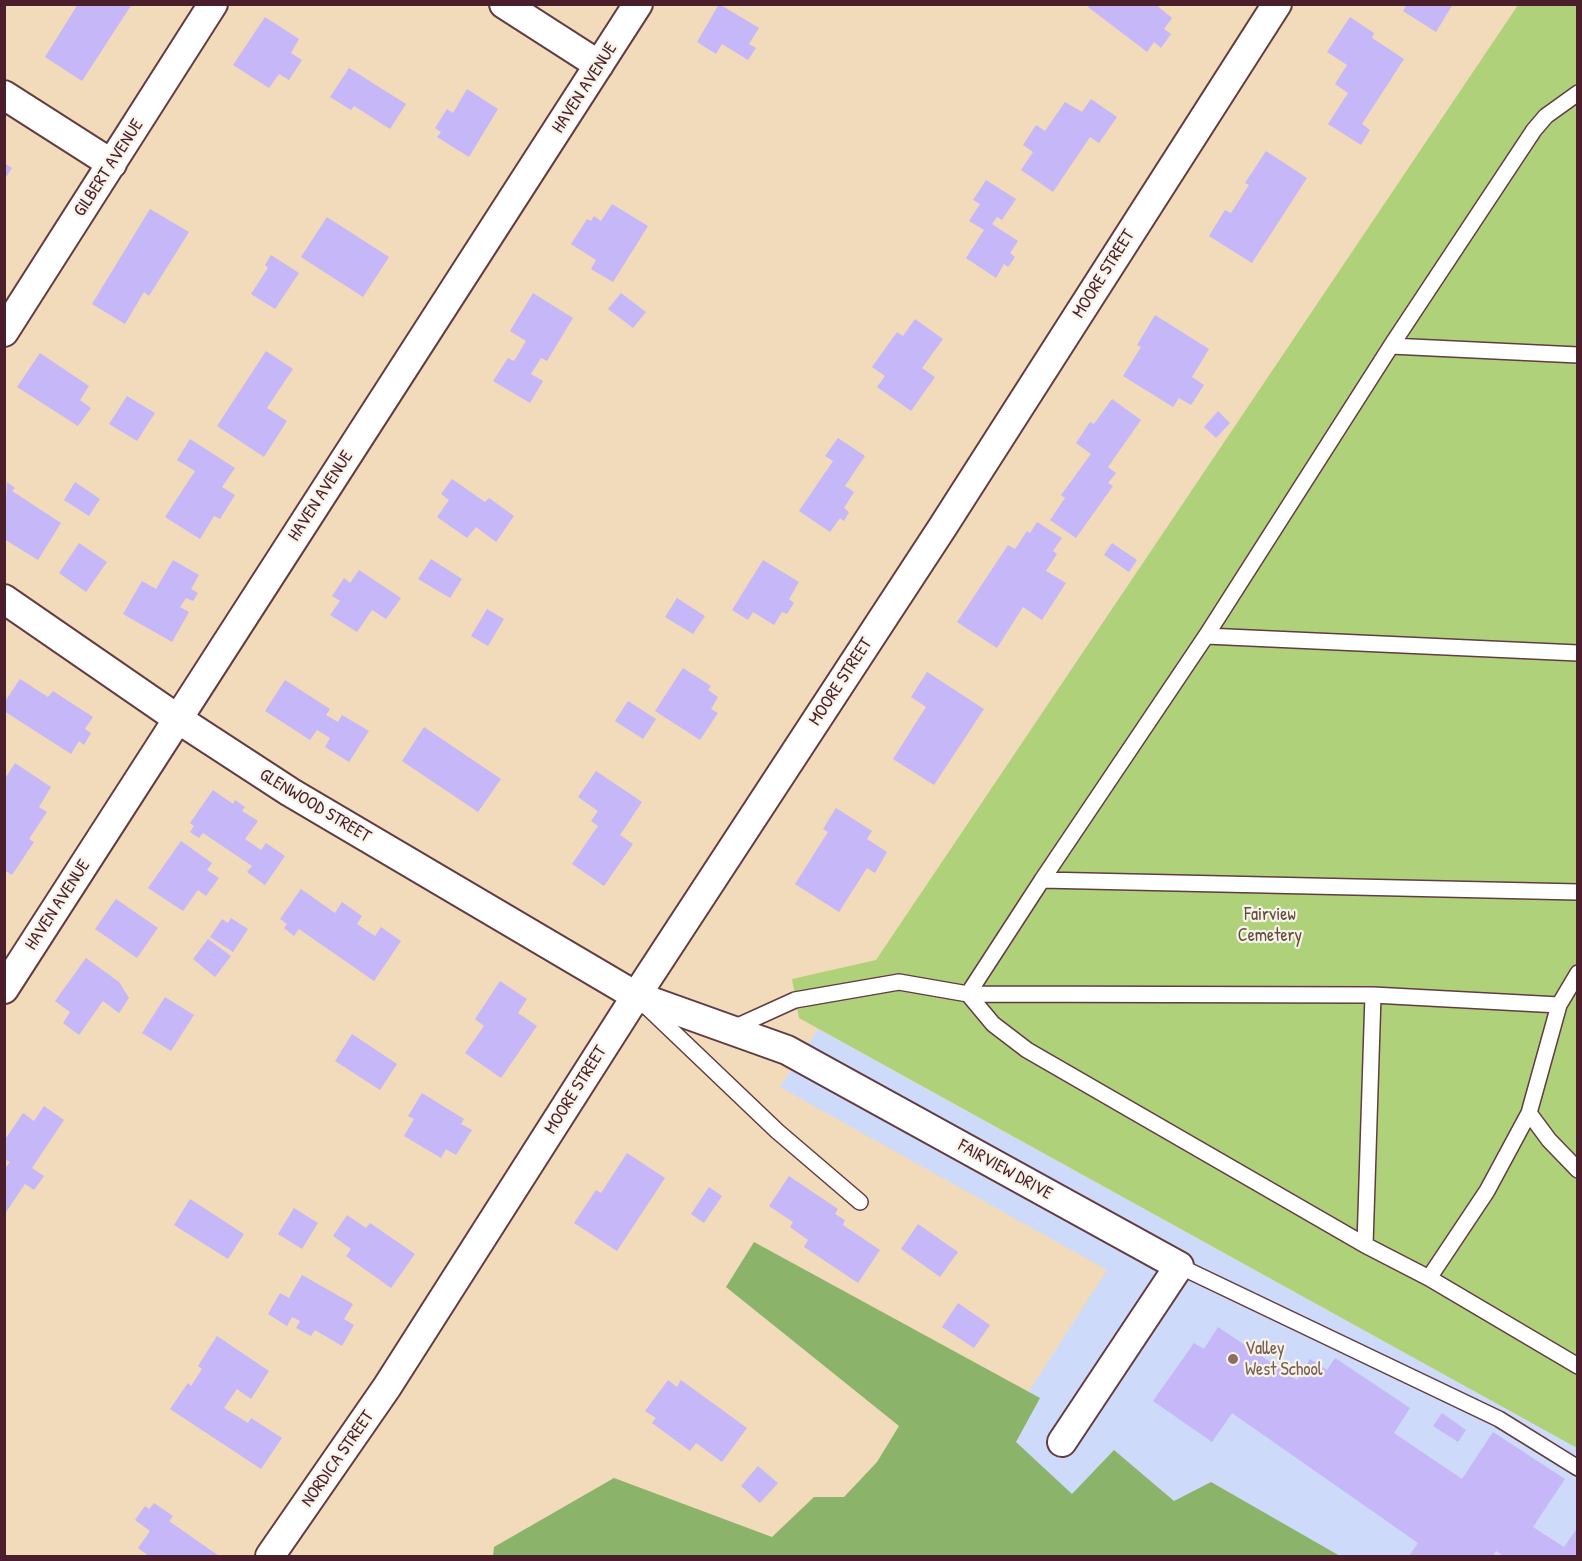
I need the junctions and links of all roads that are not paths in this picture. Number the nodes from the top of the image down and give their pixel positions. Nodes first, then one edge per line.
1 (213, 4) edge
2 (504, 4) edge
3 (638, 4) edge
4 (1277, 4) edge
5 (599, 65) junction
6 (1578, 93) edge
7 (4, 95) edge
8 (112, 164) junction
9 (4, 332) edge
10 (1391, 346) junction
11 (1578, 355) edge
12 (4, 599) edge
13 (1206, 636) junction
14 (1578, 653) edge
15 (178, 719) junction
16 (1042, 880) junction
17 (1578, 892) edge
18 (1578, 973) edge
19 (4, 989) edge
20 (968, 993) junction
21 (1373, 995) junction
22 (636, 996) junction
23 (1559, 1005) junction
24 (731, 1029) junction
25 (1529, 1113) junction
26 (1578, 1170) edge
27 (860, 1202) dead end
28 (1365, 1245) junction
29 (1179, 1266) junction
30 (1429, 1278) junction
31 (405, 1360) joint
32 (1578, 1366) edge
33 (1062, 1442) dead end
34 (1578, 1468) edge
35 (270, 1557) edge

1 - 8 street, GILBERT AVENUE
2 - 5 street
3 - 5 street, HAVEN AVENUE
4 - 22 street, MOORE STREET
5 - 15 street, HAVEN AVENUE
6 - 10 lane
7 - 8 street
8 - 9 street, GILBERT AVENUE
10 - 11 lane
10 - 13 lane
12 - 15 street, GLENWOOD STREET
13 - 14 lane
13 - 16 lane
15 - 19 street, HAVEN AVENUE
15 - 22 street, GLENWOOD STREET
16 - 17 lane
16 - 20 lane
18 - 23 lane
20 - 21 lane
20 - 24 lane
20 - 28 lane
21 - 23 lane
21 - 28 lane
22 - 24 street, FAIRVIEW DRIVE
22 - 27 lane
22 - 31 street, MOORE STREET
23 - 25 lane
24 - 29 street, FAIRVIEW DRIVE
25 - 26 lane
25 - 30 lane
28 - 30 lane
29 - 33 street
29 - 34 lane
30 - 32 lane
31 - 35 street, NORDICA STREET

